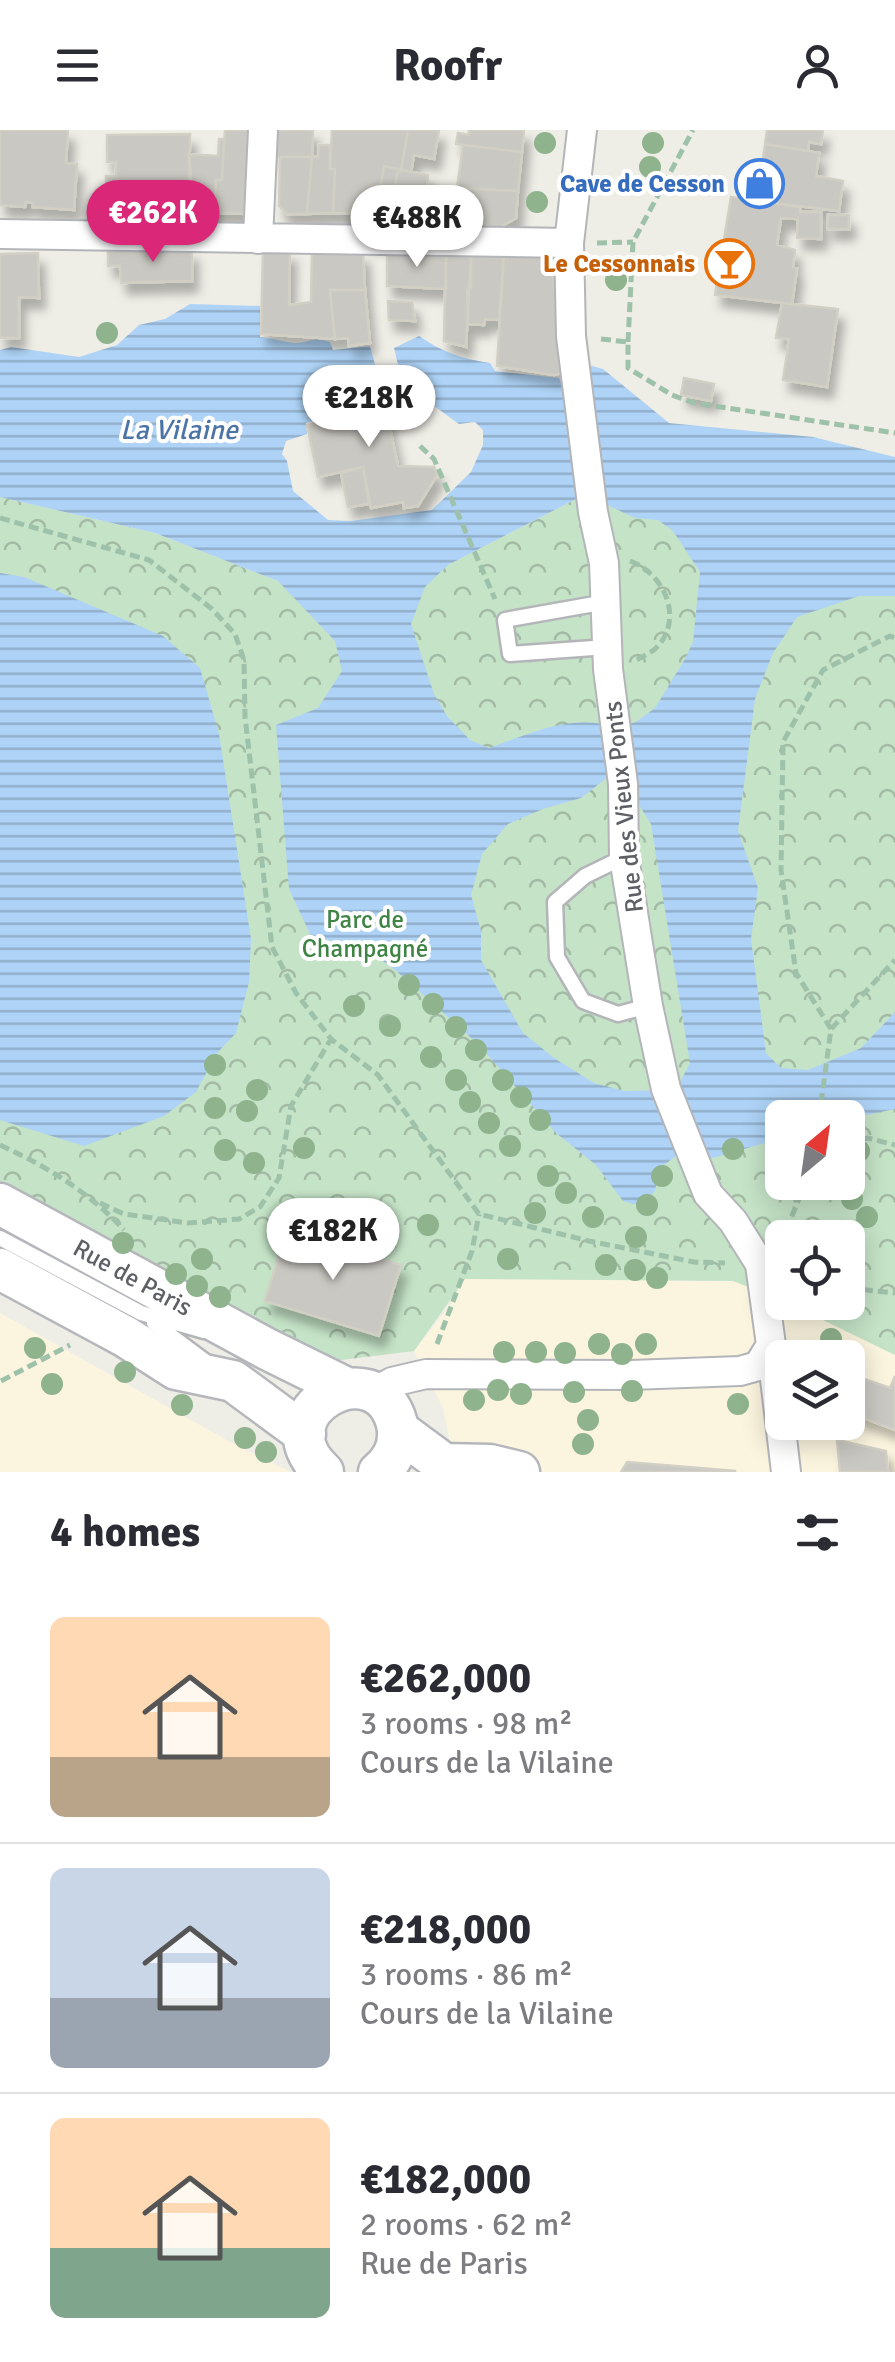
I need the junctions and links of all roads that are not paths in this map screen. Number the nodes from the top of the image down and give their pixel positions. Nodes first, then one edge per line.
1 (263, 130) edge
2 (582, 130) edge
3 (0, 234) edge
4 (258, 239) junction
5 (568, 243) junction
6 (606, 602) junction
7 (608, 658) junction
8 (624, 857) junction
9 (648, 1006) junction
10 (0, 1204) edge
11 (0, 1238) edge
12 (0, 1269) edge
13 (141, 1313) junction
14 (770, 1340) edge
15 (267, 1350) junction
16 (765, 1355) edge
17 (233, 1381) junction
18 (359, 1391) junction
19 (398, 1430) junction
20 (782, 1440) edge
21 (310, 1458) edge
22 (450, 1468) edge
23 (380, 1472) edge
24 (519, 1472) edge
25 (786, 1472) edge

1 - 4 street
2 - 5 street, Rue des Vieux Ponts
3 - 4 street
4 - 5 street
5 - 6 street, Rue des Vieux Ponts
6 - 7 street, Rue des Vieux Ponts
6 - 7 lane
7 - 8 street, Rue des Vieux Ponts
8 - 9 street, Rue des Vieux Ponts
8 - 9 lane
9 - 14 street, Rue des Vieux Ponts
10 - 15 main road, Rue de Paris
11 - 13 lane, Rue de Paris
12 - 17 main road, Rue de Paris
13 - 15 lane, Rue de Paris
13 - 17 lane, Rue de Paris
15 - 18 main road, Rue de Paris
16 - 18 street
17 - 21 main road, Rue de Paris
18 - 19 main road
18 - 21 main road
19 - 22 main road
19 - 23 main road
20 - 25 street, Rue des Vieux Ponts
22 - 24 main road

